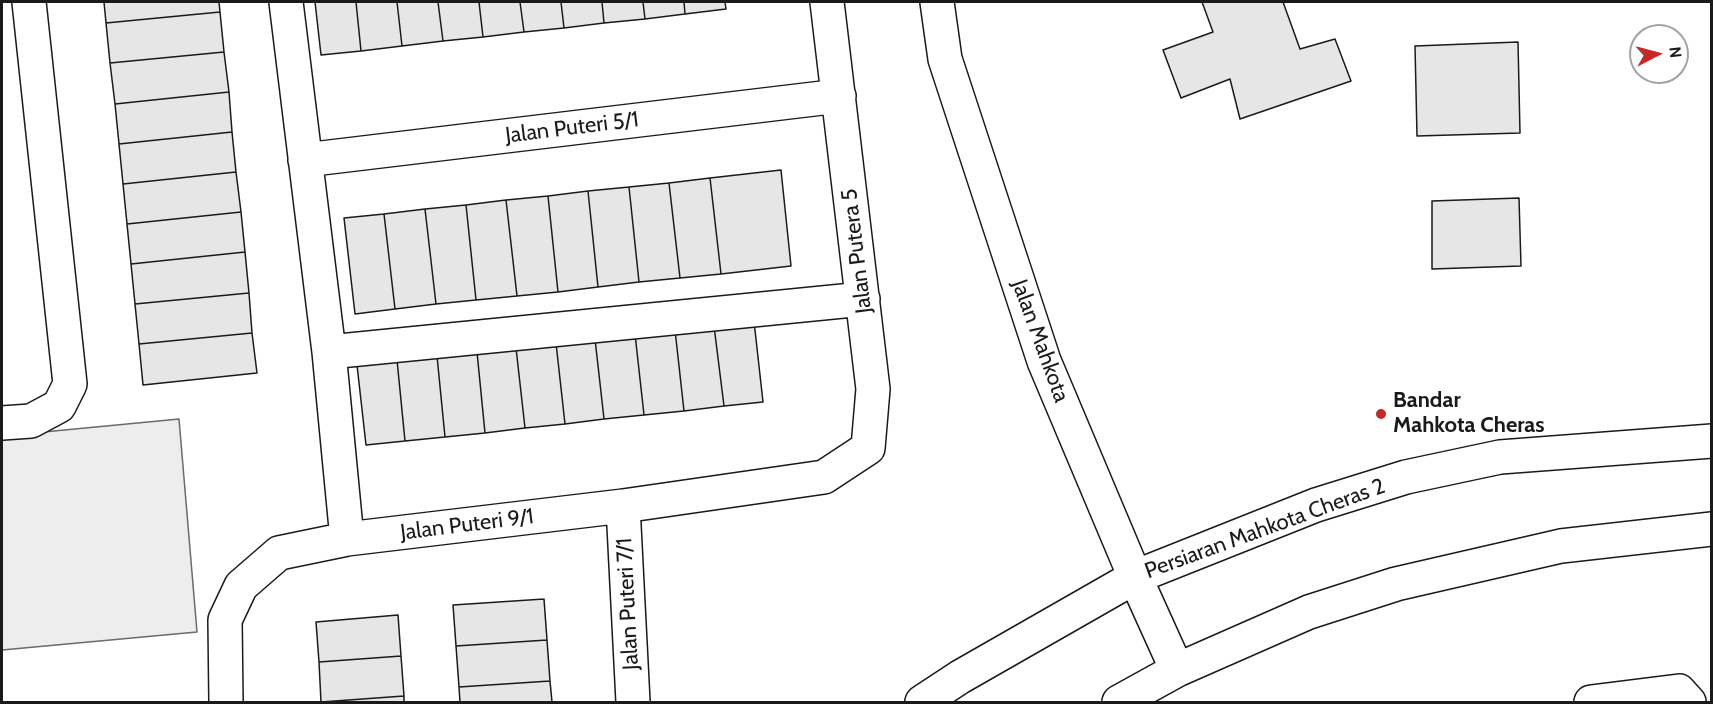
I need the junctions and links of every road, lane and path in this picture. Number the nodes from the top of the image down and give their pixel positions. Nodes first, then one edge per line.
1 (29, 2) edge
2 (286, 2) edge
3 (827, 2) edge
4 (937, 2) edge
5 (839, 96) junction
6 (305, 160) junction
7 (863, 299) junction
8 (328, 352) junction
9 (2, 423) edge
10 (1712, 441) edge
11 (824, 477) joint
12 (623, 506) junction
13 (1712, 529) edge
14 (348, 539) junction
15 (1135, 578) junction
16 (1177, 670) junction
17 (226, 702) edge
18 (633, 702) edge
19 (922, 702) edge
20 (1119, 702) edge
21 (1590, 702) edge
22 (1689, 702) edge

1 - 9 street
2 - 6 street
3 - 5 street, Jalan Putera 5
4 - 15 street, Jalan Mahkota
5 - 6 street, Jalan Puteri 5/1
5 - 7 street, Jalan Putera 5
6 - 8 street
7 - 8 street
7 - 11 street, Jalan Putera 5
8 - 14 street
10 - 15 street, Persiaran Mahkota Cheras 2
11 - 12 street, Jalan Puteri 9/1
12 - 14 street, Jalan Puteri 9/1
12 - 18 street, Jalan Puteri 7/1
13 - 16 street
14 - 17 street, Jalan Puteri 9/1
15 - 16 street, Jalan Mahkota
15 - 19 street, Persiaran Mahkota Cheras 2
16 - 20 street
21 - 22 street

